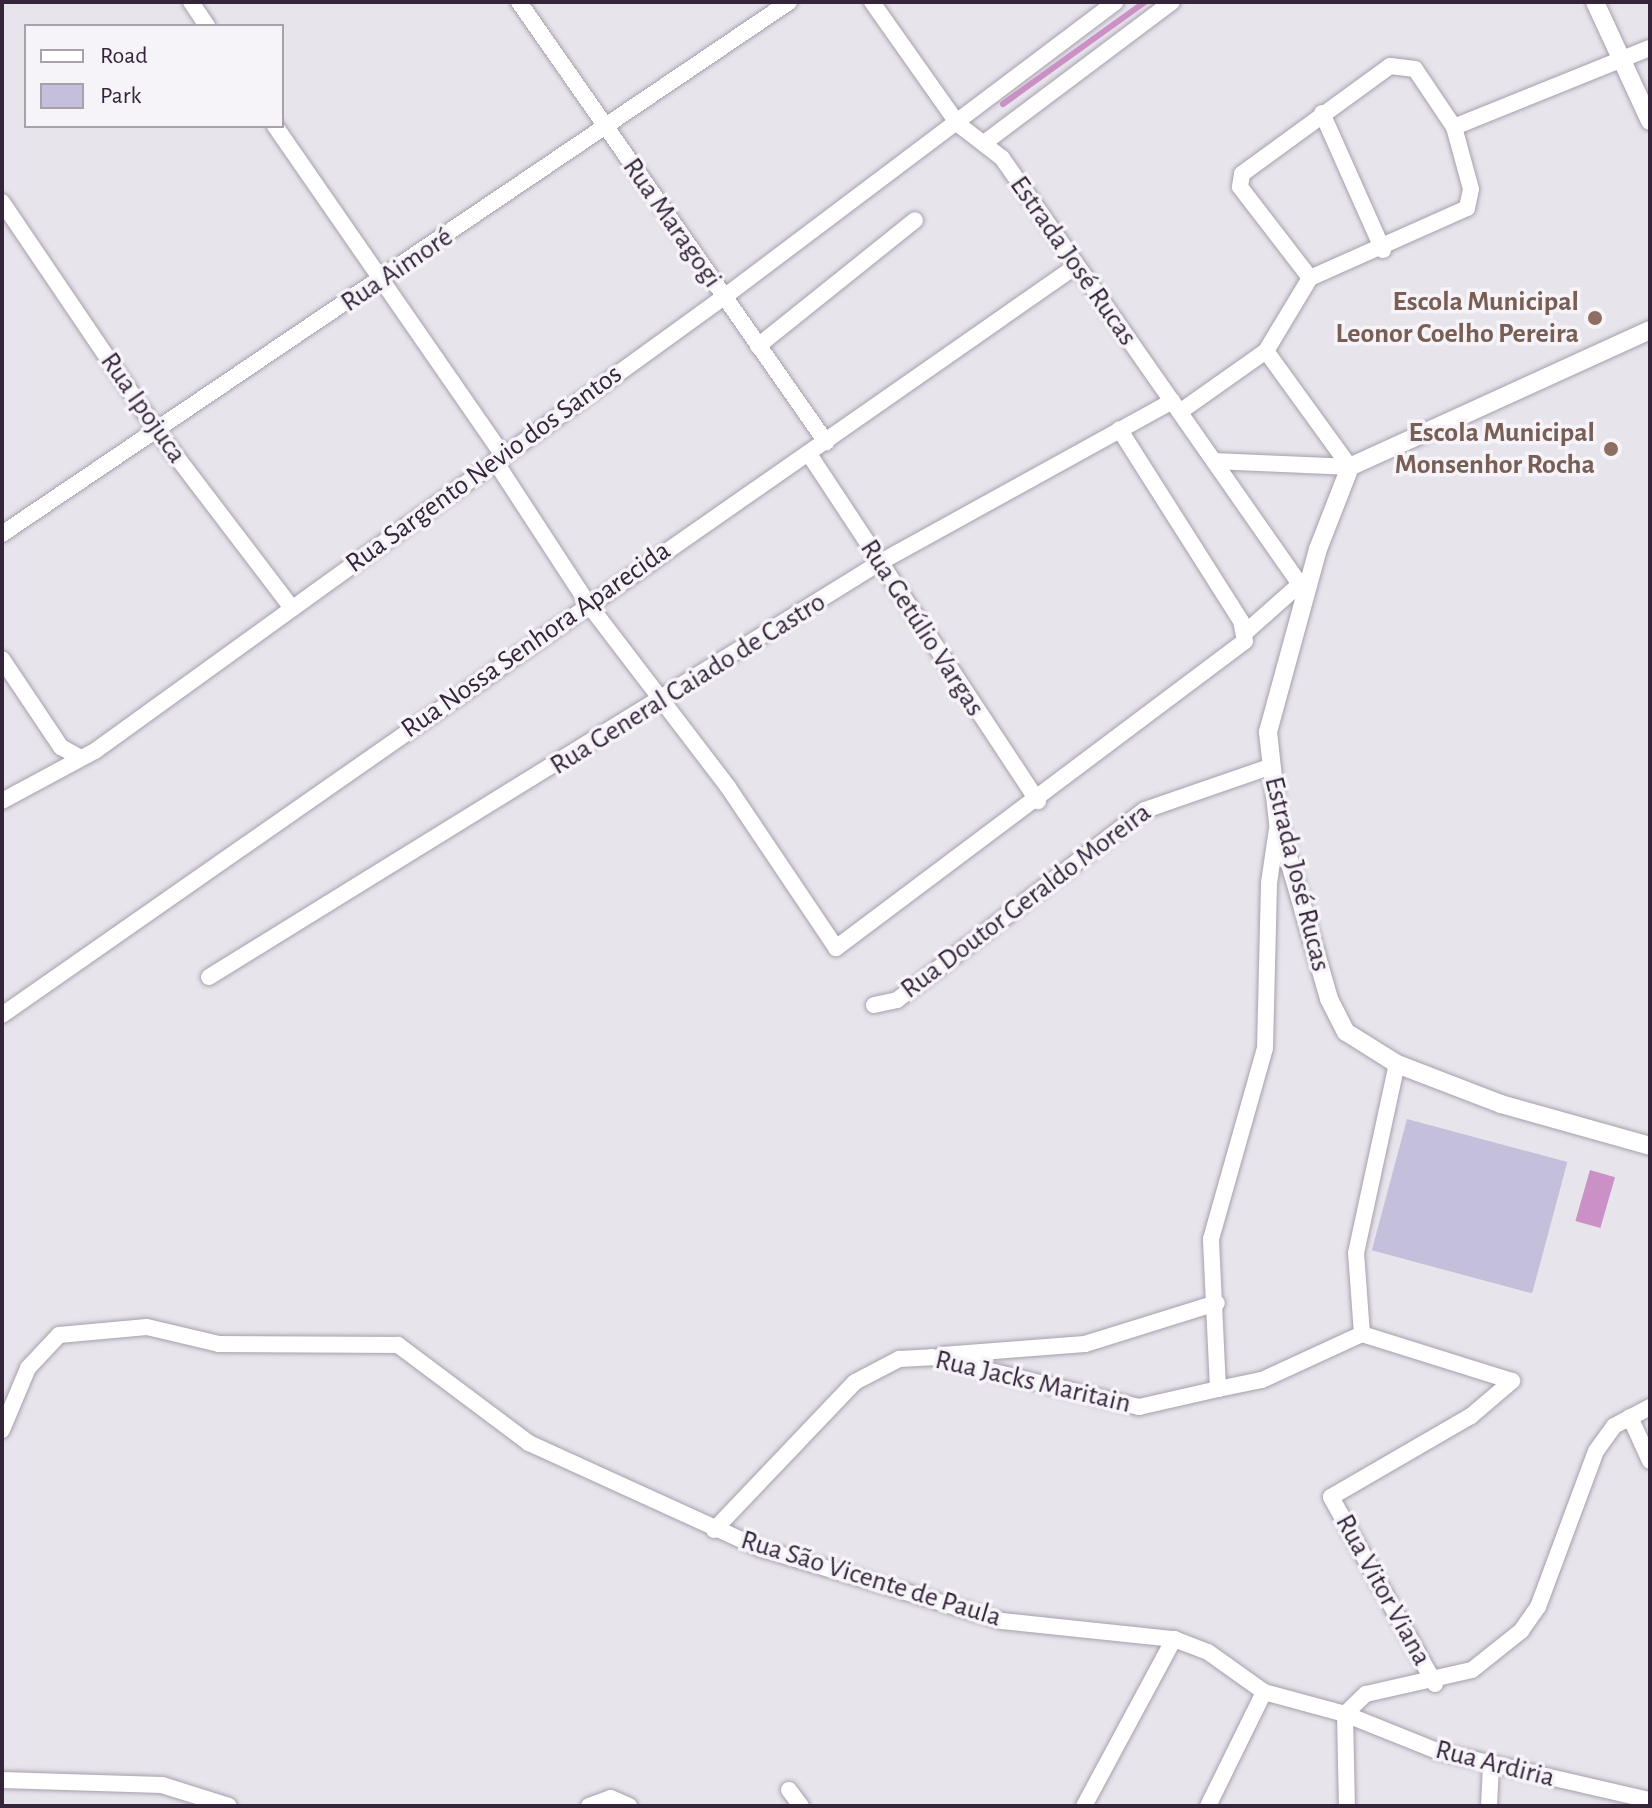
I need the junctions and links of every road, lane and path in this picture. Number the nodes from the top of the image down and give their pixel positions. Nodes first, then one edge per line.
1 (191, 2) edge
2 (519, 2) edge
3 (789, 2) edge
4 (872, 2) edge
5 (1115, 2) edge
6 (1172, 2) edge
7 (1595, 2) edge
8 (206, 24) edge
9 (1650, 48) edge
10 (1624, 60) junction
11 (1322, 113) junction
12 (1650, 121) edge
13 (958, 124) junction
14 (1454, 127) junction
15 (276, 128) edge
16 (605, 130) junction
17 (984, 143) junction
18 (2, 202) edge
19 (915, 220) dead end
20 (1383, 250) junction
21 (1073, 268) junction
22 (1310, 278) junction
23 (380, 281) junction
24 (724, 297) junction
25 (1650, 330) edge
26 (758, 346) junction
27 (1266, 351) junction
28 (1176, 406) junction
29 (1119, 429) junction
30 (157, 431) junction
31 (826, 442) junction
32 (809, 454) junction
33 (499, 458) junction
34 (1215, 461) junction
35 (1350, 467) junction
36 (2, 534) edge
37 (879, 563) junction
38 (1303, 588) junction
39 (589, 605) junction
40 (292, 608) junction
41 (1244, 626) junction
42 (2, 659) edge
43 (663, 703) junction
44 (77, 756) junction
45 (1269, 767) junction
46 (2, 801) edge
47 (1038, 801) junction
48 (1278, 822) junction
49 (209, 977) dead end
50 (874, 1005) dead end
51 (2, 1015) edge
52 (1397, 1064) junction
53 (1650, 1146) edge
54 (1217, 1303) junction
55 (1362, 1334) junction
56 (932, 1357) junction
57 (1218, 1389) junction
58 (1650, 1407) edge
59 (1630, 1417) junction
60 (2, 1430) edge
61 (1650, 1461) edge
62 (714, 1530) junction
63 (1174, 1639) junction
64 (1435, 1684) junction
65 (1264, 1692) junction
66 (1345, 1714) junction
67 (1491, 1765) junction
68 (2, 1780) edge
69 (789, 1790) dead end
70 (1650, 1800) edge
71 (229, 1806) edge
72 (589, 1806) edge
73 (629, 1806) edge
74 (801, 1806) edge
75 (1084, 1806) edge
76 (1208, 1806) edge
77 (1347, 1806) edge
78 (1489, 1806) edge

1 - 8 street
2 - 16 street, Rua Maragogi
3 - 16 street, Rua Aimoré
4 - 13 street, Estrada José Rucas
5 - 13 street, Rua Sargento Nevio dos Santos
6 - 17 street
7 - 10 street
9 - 10 street
10 - 12 street
10 - 14 street
11 - 14 street
11 - 20 street
11 - 22 street
13 - 17 street, Estrada José Rucas
13 - 24 street, Rua Sargento Nevio dos Santos
14 - 20 street
15 - 23 street
16 - 23 street, Rua Aimoré
16 - 24 street, Rua Maragogi
17 - 21 street, Estrada José Rucas
18 - 30 street, Rua Ipojuca
19 - 26 street
20 - 22 street
21 - 28 street, Estrada José Rucas
21 - 31 street, Rua Nossa Senhora Aparecida
22 - 27 street
23 - 30 street, Rua Aimoré
23 - 33 street
24 - 26 street, Rua Maragogi
24 - 33 street, Rua Sargento Nevio dos Santos
25 - 35 street
26 - 31 street, Rua Maragogi
27 - 28 street, Rua General Caiado de Castro
27 - 35 street
28 - 29 street, Rua General Caiado de Castro
28 - 34 street, Estrada José Rucas
29 - 37 street, Rua General Caiado de Castro
29 - 41 street
30 - 36 street, Rua Aimoré
30 - 40 street, Rua Ipojuca
31 - 32 street, Rua Nossa Senhora Aparecida
32 - 37 street, Rua Getúlio Vargas
32 - 39 street, Rua Nossa Senhora Aparecida
33 - 39 street
33 - 40 street, Rua Sargento Nevio dos Santos
34 - 35 street
34 - 38 street, Estrada José Rucas
35 - 38 street
37 - 43 street, Rua General Caiado de Castro
37 - 47 street, Rua Getúlio Vargas
38 - 41 street
38 - 45 street, Estrada José Rucas
39 - 43 street
39 - 51 street, Rua Nossa Senhora Aparecida
40 - 44 street, Rua Sargento Nevio dos Santos
41 - 47 street
42 - 44 street
43 - 47 street
43 - 49 street, Rua General Caiado de Castro
44 - 46 street, Rua Sargento Nevio dos Santos
45 - 48 street, Estrada José Rucas
45 - 50 street, Rua Doutor Geraldo Moreira
48 - 52 street, Estrada José Rucas
48 - 54 street
52 - 53 street, Estrada José Rucas
52 - 55 street
54 - 56 street
54 - 57 street
55 - 57 street, Rua Jacks Maritain
55 - 64 street, Rua Vitor Viana
56 - 57 street, Rua Jacks Maritain
56 - 62 street, Rua Jacks Maritain
58 - 59 street
59 - 61 street
59 - 64 street
60 - 62 street
62 - 63 street, Rua São Vicente de Paula
63 - 65 street, Rua São Vicente de Paula
63 - 75 street
64 - 66 street
65 - 66 street, Rua São Vicente de Paula
65 - 76 street
66 - 67 street, Rua Ardiria
66 - 77 street
67 - 70 street, Rua Ardiria
67 - 78 street
68 - 71 street
69 - 74 street
72 - 73 street

